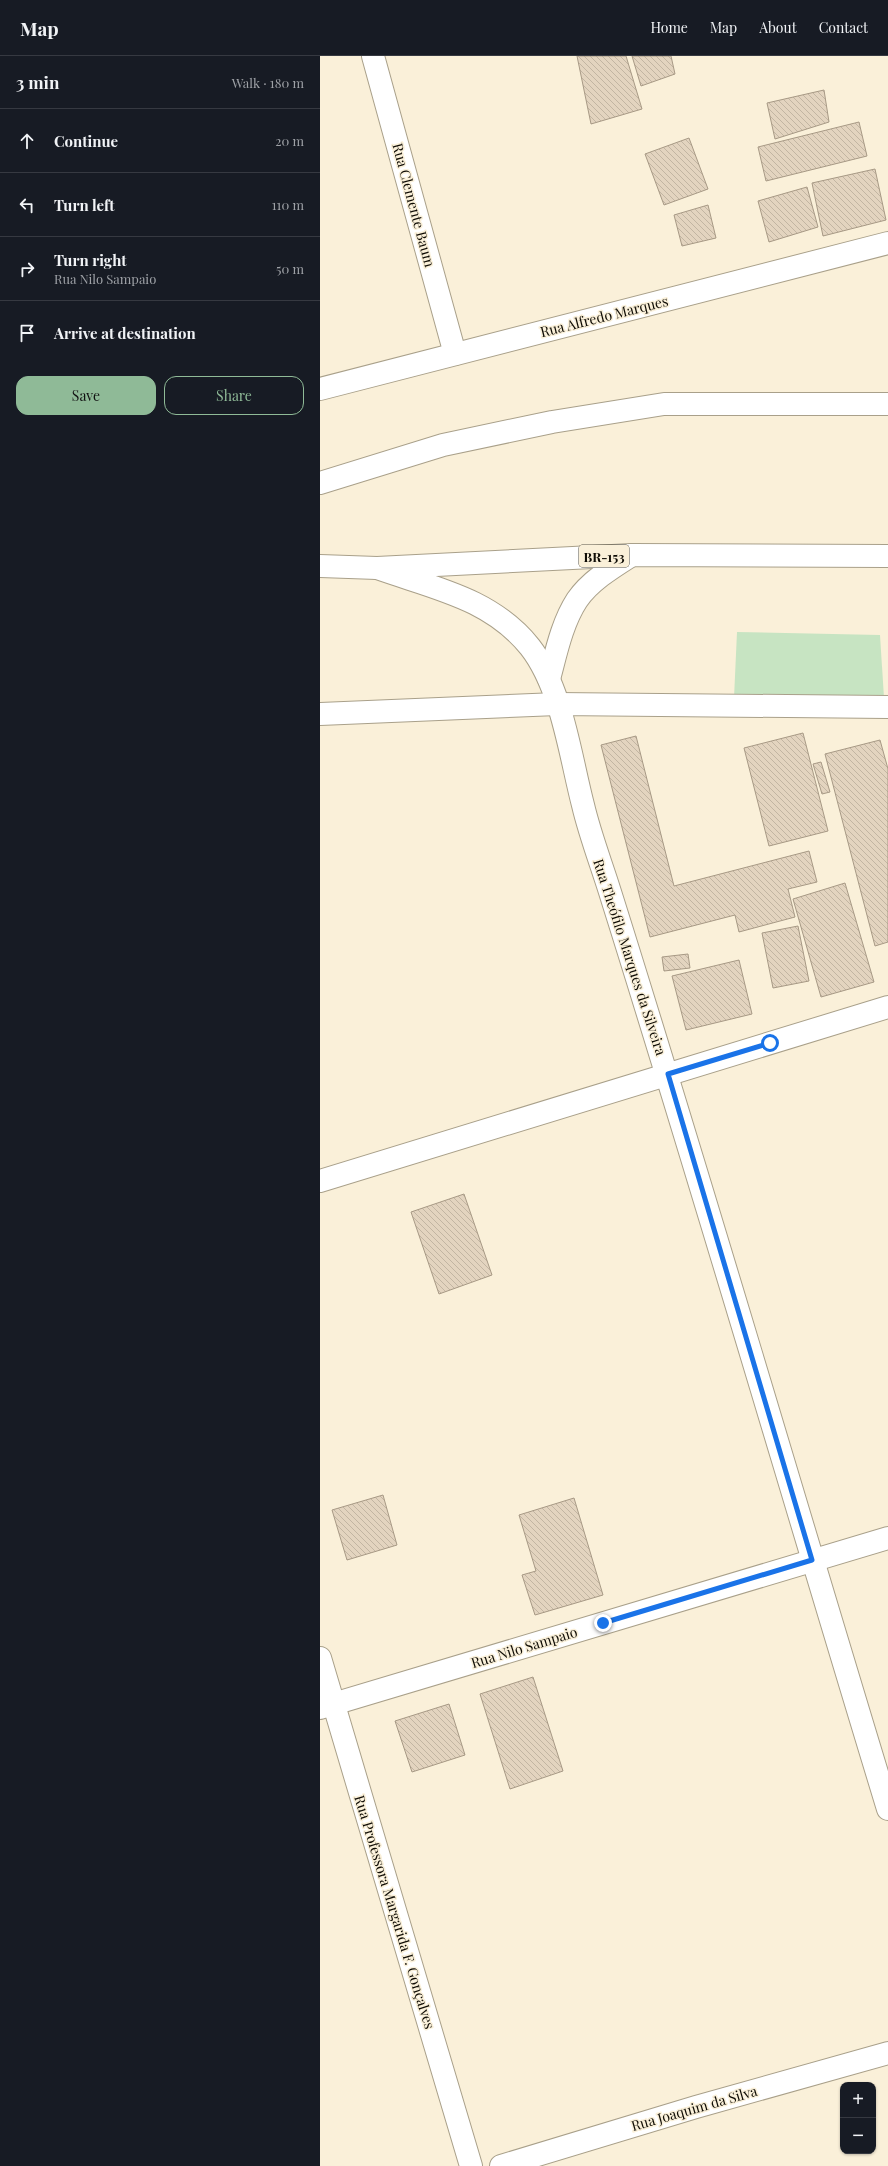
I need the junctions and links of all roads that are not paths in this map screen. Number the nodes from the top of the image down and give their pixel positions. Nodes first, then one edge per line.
1 (373, 56) edge
2 (888, 243) edge
3 (455, 354) junction
4 (320, 389) edge
5 (888, 404) edge
6 (320, 483) edge
7 (632, 555) junction
8 (888, 556) edge
9 (320, 566) edge
10 (377, 568) junction
11 (549, 679) junction
12 (557, 704) junction
13 (888, 707) edge
14 (320, 714) edge
15 (888, 1007) edge
16 (668, 1074) junction
17 (320, 1180) edge
18 (888, 1538) edge
19 (812, 1560) junction
20 (320, 1658) edge
21 (327, 1706) edge
22 (888, 1809) edge
23 (888, 2053) edge
24 (471, 2166) edge
25 (501, 2166) edge

1 - 3 main road, Rua Clemente Baum
2 - 3 main road, Rua Alfredo Marques
3 - 4 main road, Rua Alfredo Marques
5 - 6 main road
7 - 8 main road, BR-153
7 - 10 main road, BR-153
7 - 11 main road
9 - 10 main road, BR-153
10 - 11 main road, Rua Theófilo Marques da Silveira
11 - 12 main road, Rua Theófilo Marques da Silveira
12 - 13 main road
12 - 14 main road
12 - 16 main road, Rua Theófilo Marques da Silveira
15 - 16 main road
16 - 17 main road
16 - 19 main road, Rua Theófilo Marques da Silveira
18 - 19 main road, Rua Nilo Sampaio
19 - 21 main road, Rua Nilo Sampaio
19 - 22 main road, Rua Theófilo Marques da Silveira
20 - 21 main road, Rua Professora Margarida F. Gonçalves
21 - 24 main road, Rua Professora Margarida F. Gonçalves
23 - 25 main road, Rua Joaquim da Silva

